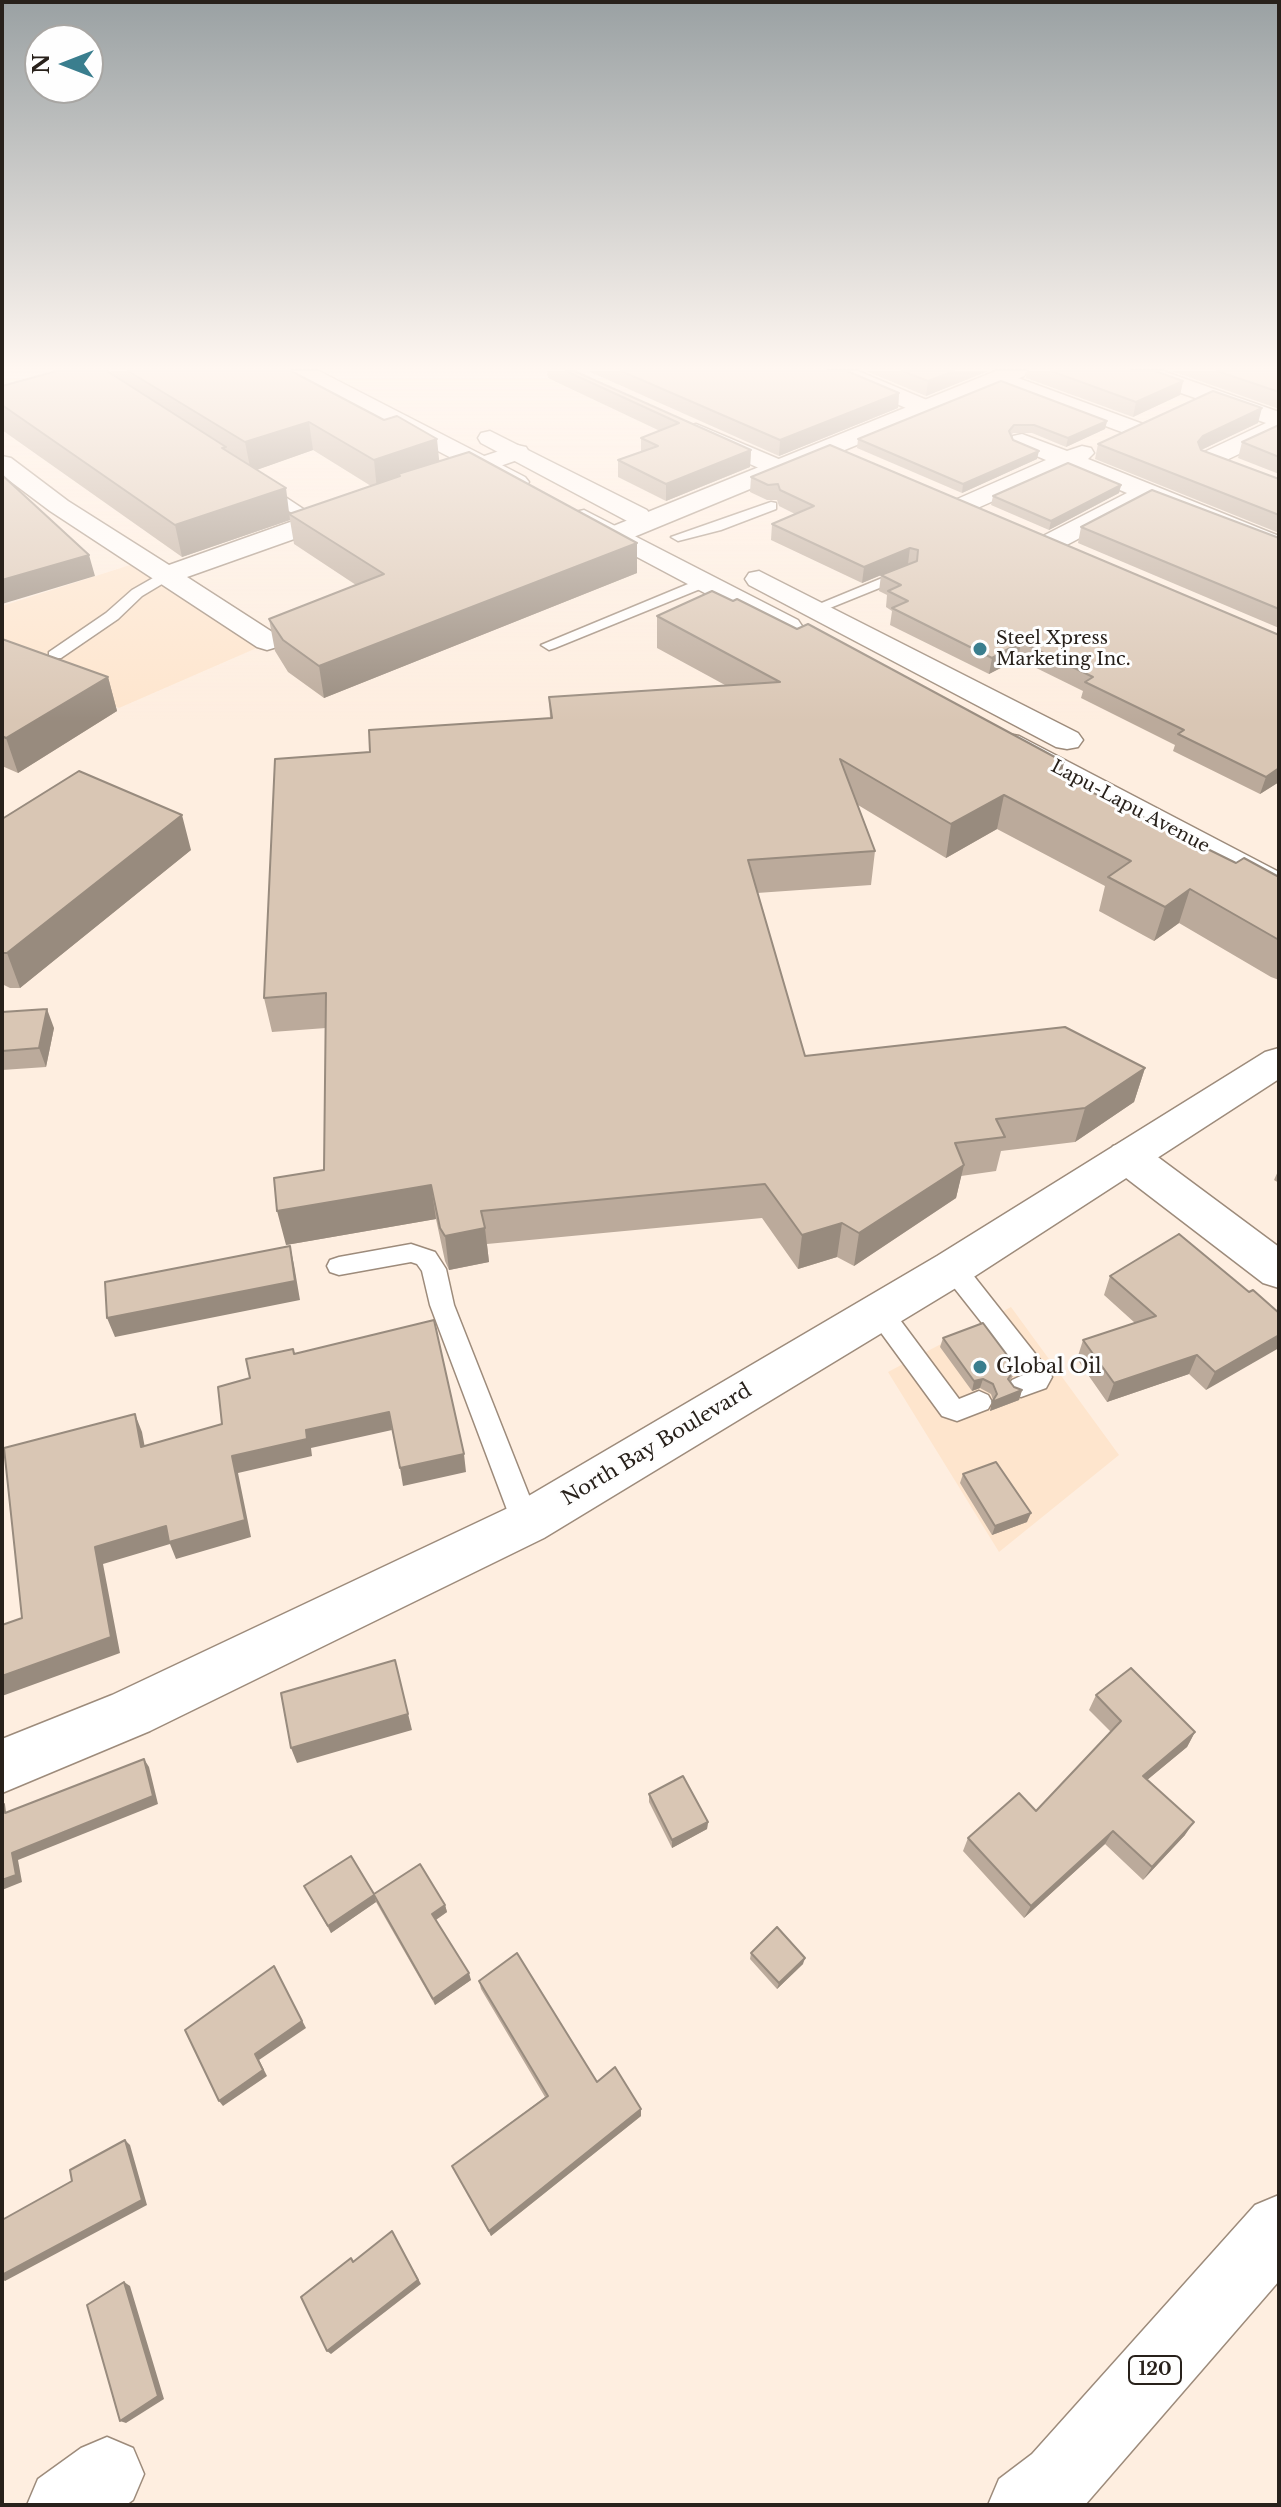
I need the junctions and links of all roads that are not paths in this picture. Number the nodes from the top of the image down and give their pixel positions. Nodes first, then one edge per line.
1 (35, 488) edge
2 (262, 488) edge
3 (526, 488) edge
4 (586, 488) edge
5 (730, 488) edge
6 (1001, 488) edge
7 (1141, 488) edge
8 (1149, 491) junction
9 (535, 493) edge
10 (937, 494) edge
11 (373, 502) edge
12 (964, 505) junction
13 (771, 506) edge
14 (562, 507) edge
15 (993, 518) edge
16 (649, 521) junction
17 (316, 522) junction
18 (1021, 530) edge
19 (615, 535) junction
20 (678, 537) junction
21 (1050, 543) junction
22 (1279, 546) edge
23 (1079, 555) edge
24 (909, 571) edge
25 (167, 575) junction
26 (705, 582) junction
27 (815, 609) junction
28 (277, 640) edge
29 (549, 645) dead end
30 (55, 655) edge
31 (845, 657) edge
32 (986, 731) edge
33 (1098, 757) dead end
34 (1240, 831) dead end
35 (1279, 852) edge
36 (1279, 886) edge
37 (1279, 1061) edge
38 (1128, 1157) junction
39 (339, 1266) dead end
40 (953, 1268) junction
41 (1279, 1271) edge
42 (880, 1312) junction
43 (1021, 1387) edge
44 (979, 1402) dead end
45 (526, 1523) junction
46 (2, 1766) edge
47 (1279, 2229) edge
48 (1025, 2505) edge

1 - 25 main road
2 - 17 lane
3 - 9 main road
4 - 16 main road, Lapu-Lapu Avenue
5 - 16 main road
6 - 12 main road
7 - 8 main road
8 - 21 main road
8 - 22 main road
10 - 12 main road
11 - 17 main road
12 - 15 main road
13 - 20 lane
14 - 19 main road
16 - 19 main road
16 - 20 main road, Lapu-Lapu Avenue
17 - 25 main road
18 - 21 main road
19 - 26 main road
20 - 27 main road, Lapu-Lapu Avenue
21 - 23 main road
24 - 27 lane
25 - 28 main road
25 - 30 lane
26 - 29 lane
26 - 31 main road
27 - 33 main road, Lapu-Lapu Avenue
32 - 36 main road, Lapu-Lapu Avenue
34 - 35 main road, Lapu-Lapu Avenue
37 - 38 main road, North Bay Boulevard
38 - 40 main road, North Bay Boulevard
38 - 41 main road
39 - 45 lane
40 - 42 main road, North Bay Boulevard
40 - 43 lane
42 - 44 lane
42 - 45 main road, North Bay Boulevard
45 - 46 main road, North Bay Boulevard
47 - 48 main road, 120

